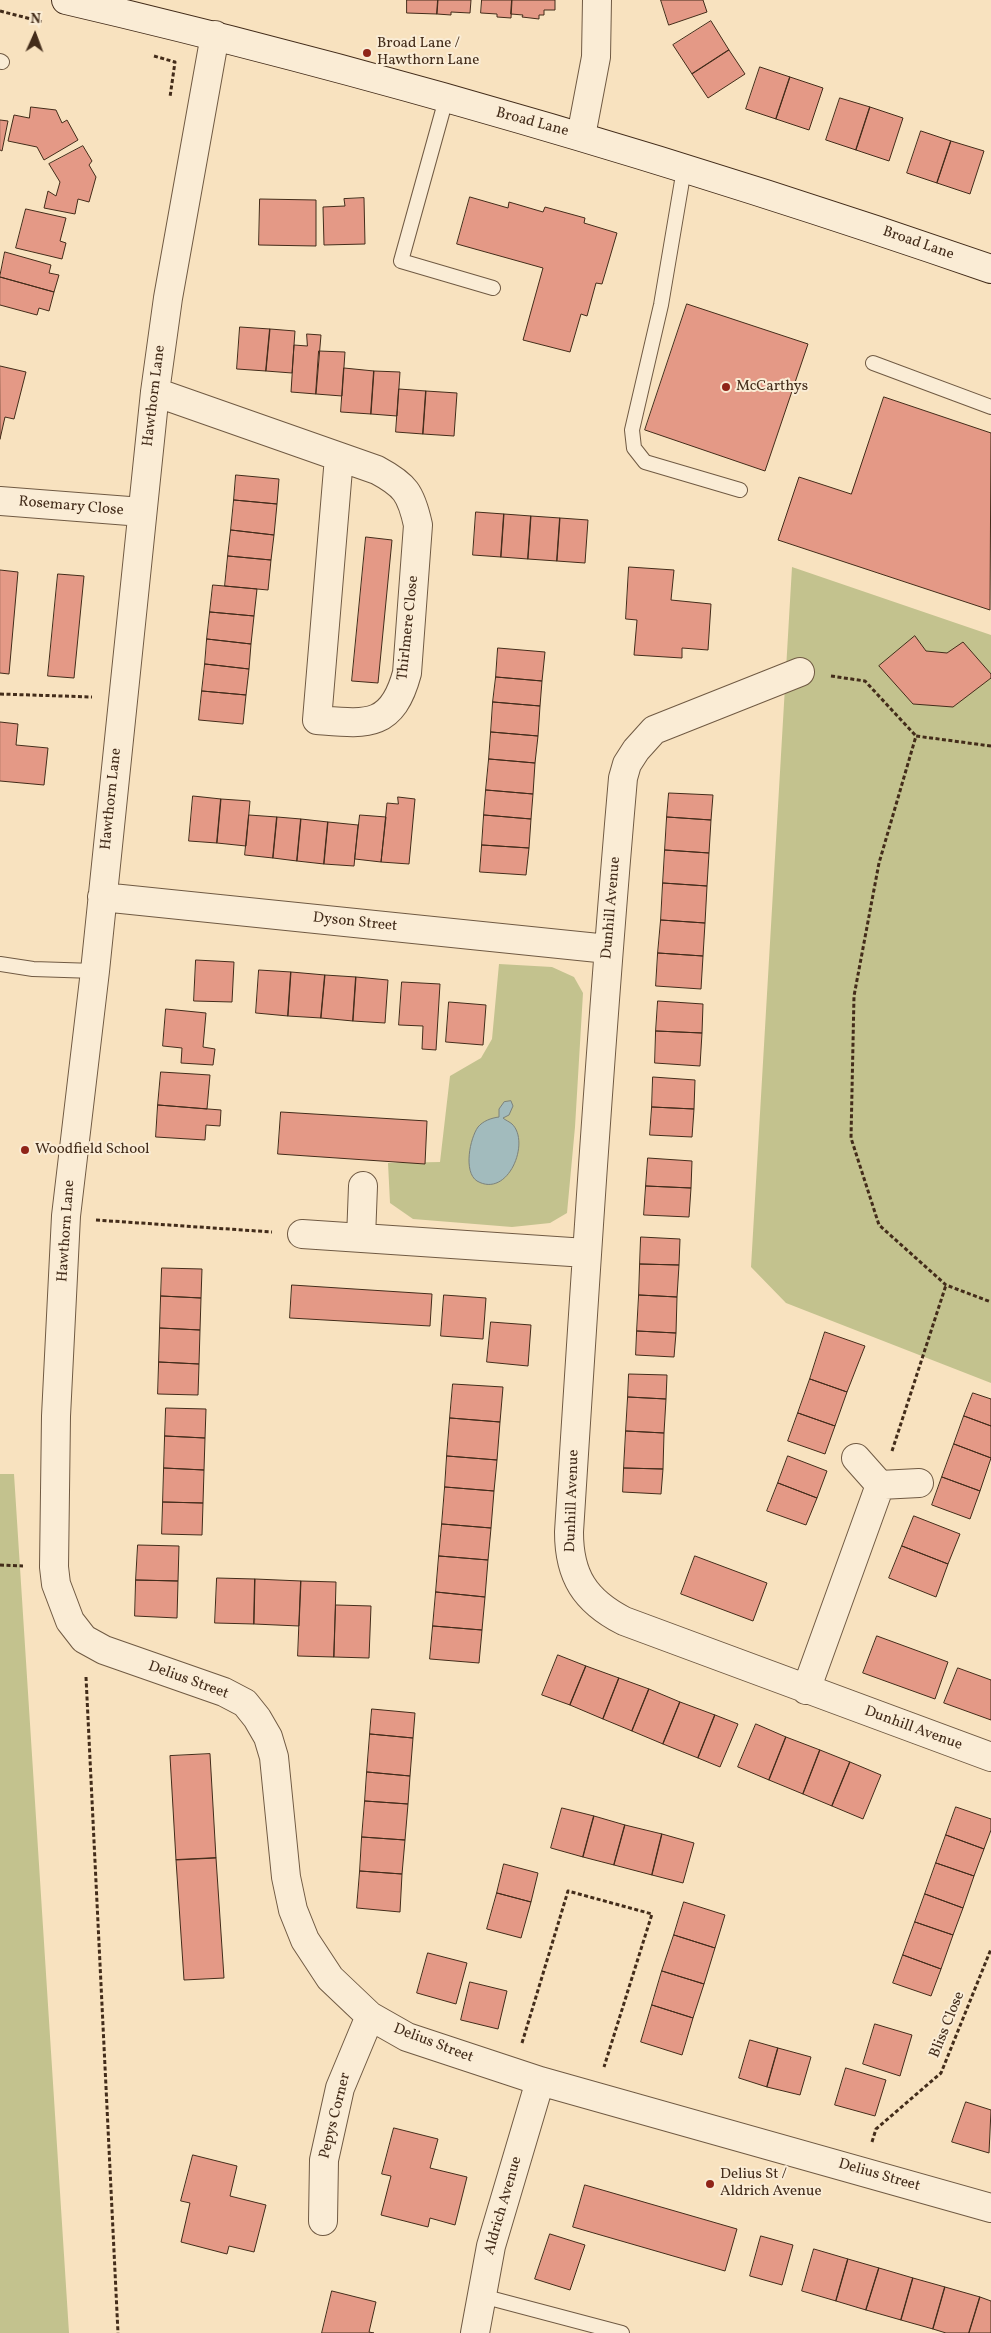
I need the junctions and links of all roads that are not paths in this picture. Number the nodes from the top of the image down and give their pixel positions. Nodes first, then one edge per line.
1 (66, 0) edge
2 (597, 0) edge
3 (214, 35) junction
4 (446, 99) junction
5 (581, 136) junction
6 (684, 168) junction
7 (991, 269) edge
8 (493, 288) dead end
9 (873, 363) dead end
10 (155, 392) junction
11 (991, 407) edge
12 (339, 457) junction
13 (740, 490) dead end
14 (0, 501) edge
15 (142, 512) junction
16 (800, 672) road end
17 (102, 896) junction
18 (608, 949) junction
19 (0, 964) edge
20 (95, 971) junction
21 (363, 1186) dead end
22 (302, 1234) road end
23 (361, 1238) junction
24 (586, 1253) junction
25 (856, 1458) dead end
26 (919, 1483) dead end
27 (880, 1485) junction
28 (54, 1567) joint
29 (806, 1690) junction
30 (991, 1757) edge
31 (370, 2016) junction
32 (540, 2081) junction
33 (991, 2208) edge
34 (323, 2221) dead end
35 (482, 2296) junction
36 (475, 2333) edge
37 (622, 2333) edge

1 - 3 street, Broad Lane
2 - 5 street
3 - 4 street, Broad Lane
3 - 10 street, Hawthorn Lane
4 - 5 street, Broad Lane
4 - 8 lane
5 - 6 street, Broad Lane
6 - 7 street, Broad Lane
6 - 13 lane
9 - 11 lane
10 - 12 street, Thirlmere Close
10 - 15 street, Hawthorn Lane
12 - 12 street, Thirlmere Close
14 - 15 street, Rosemary Close
15 - 17 street, Hawthorn Lane
16 - 18 street, Dunhill Avenue
17 - 18 street, Dyson Street
17 - 20 street, Hawthorn Lane
18 - 24 street, Dunhill Avenue
19 - 20 lane
20 - 28 street, Hawthorn Lane
21 - 23 street
22 - 23 street
23 - 24 street
24 - 29 street, Dunhill Avenue
25 - 27 street
26 - 27 street
27 - 29 street
28 - 31 street, Delius Street
29 - 30 street, Dunhill Avenue
31 - 32 street, Delius Street
31 - 34 street, Pepys Corner
32 - 33 street, Delius Street
32 - 35 street, Aldrich Avenue
35 - 36 street, Aldrich Avenue
35 - 37 lane

